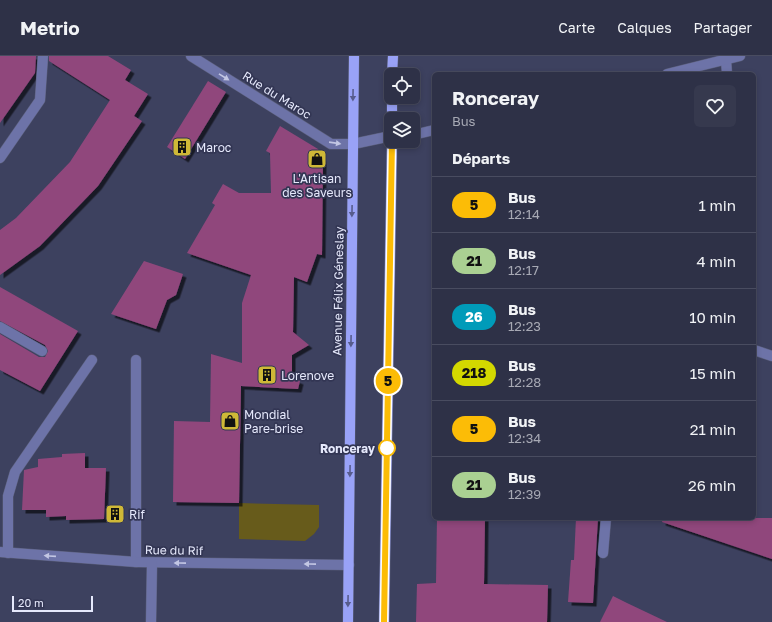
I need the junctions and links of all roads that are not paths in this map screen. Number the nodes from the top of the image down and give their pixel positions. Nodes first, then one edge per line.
1 (43, 56) edge
2 (191, 56) edge
3 (354, 56) edge
4 (393, 56) edge
5 (740, 56) edge
6 (726, 60) junction
7 (392, 68) edge
8 (675, 72) edge
9 (727, 72) edge
10 (432, 130) edge
11 (420, 133) edge
12 (384, 137) edge
13 (353, 144) junction
14 (392, 148) edge
15 (0, 158) edge
16 (0, 327) edge
17 (756, 351) edge
18 (42, 352) dead end
19 (772, 356) edge
20 (92, 360) dead end
21 (136, 360) dead end
22 (606, 520) edge
23 (4, 553) edge
24 (603, 553) dead end
25 (136, 562) junction
26 (152, 562) junction
27 (349, 565) junction
28 (151, 622) edge
29 (348, 622) edge
30 (384, 622) edge

1 - 15 street
2 -> 13 street, Rue du Maroc
3 -> 13 main road, Avenue Félix Géneslay
4 - 7 main road
5 - 6 street
6 - 8 street
6 - 9 street
10 - 11 street
12 - 13 street, Rue du Maroc
13 -> 27 main road, Avenue Félix Géneslay
14 - 30 main road
16 - 18 street
17 - 19 street
20 - 23 street
21 - 25 street
22 - 24 street
25 -> 23 street, Rue du Rif
25 - 26 street, Rue du Rif
27 -> 26 street, Rue du Rif
26 - 28 street
27 -> 29 main road, Avenue Félix Géneslay

